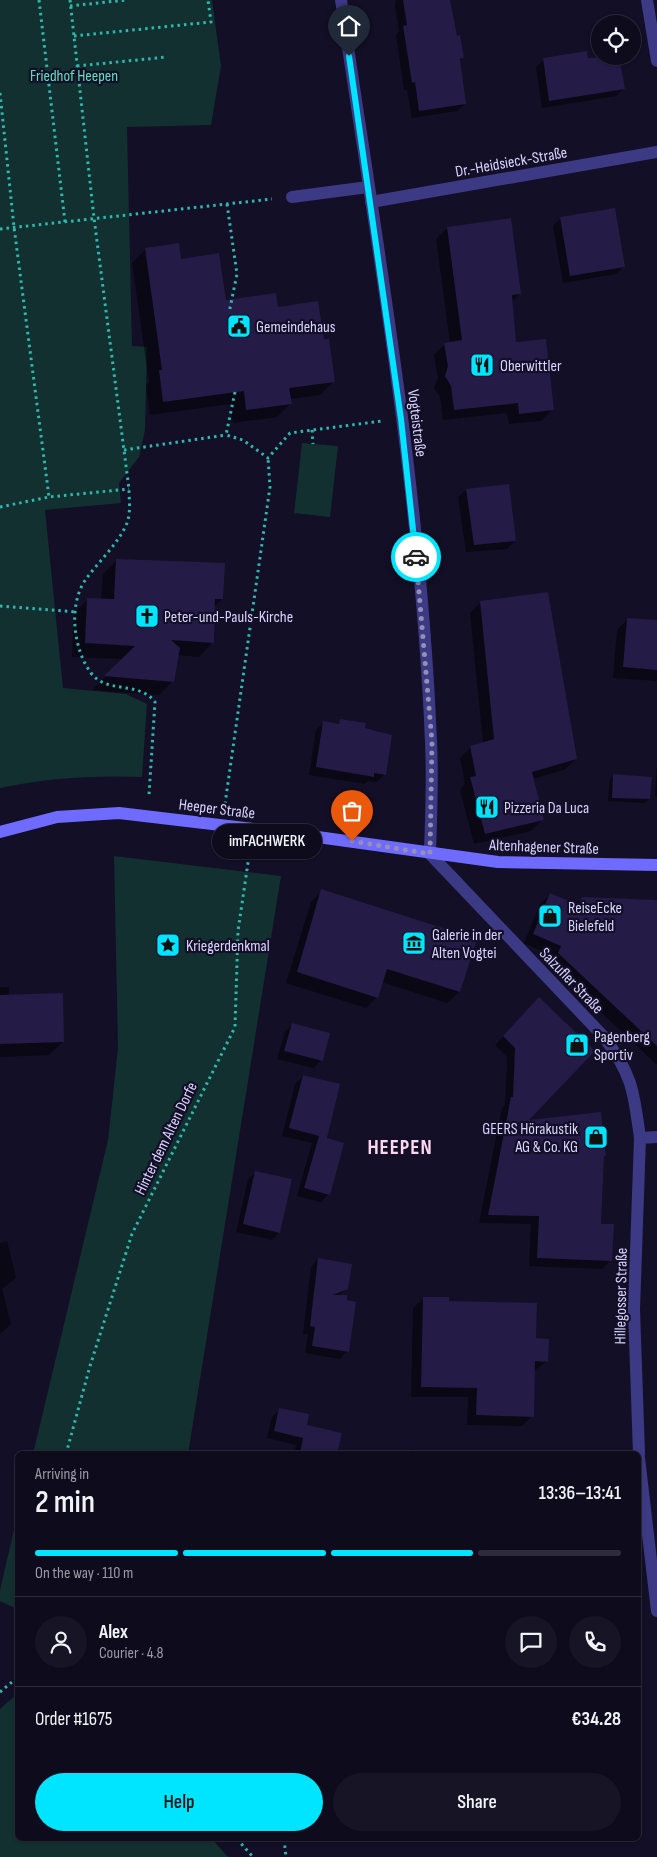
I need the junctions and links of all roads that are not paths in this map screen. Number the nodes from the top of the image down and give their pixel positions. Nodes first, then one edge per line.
1 (341, 0) edge
2 (647, 0) edge
3 (657, 61) edge
4 (657, 152) edge
5 (368, 187) junction
6 (292, 197) road end
7 (370, 202) junction
8 (0, 832) edge
9 (430, 854) junction
10 (657, 864) edge
11 (657, 1137) edge
12 (640, 1138) junction
13 (639, 1451) edge
14 (641, 1475) edge
15 (657, 1611) edge

1 - 5 street, Vogteistraße
2 - 3 street
4 - 7 street, Dr.-Heidsieck-Straße
5 - 6 street
5 - 7 street, Vogteistraße
7 - 9 street, Vogteistraße
8 - 9 main road, Heeper Straße
9 - 10 main road, Altenhagener Straße
9 - 12 street, Salzufler Straße
11 - 12 street
12 - 13 street, Hillegosser Straße
14 - 15 street

